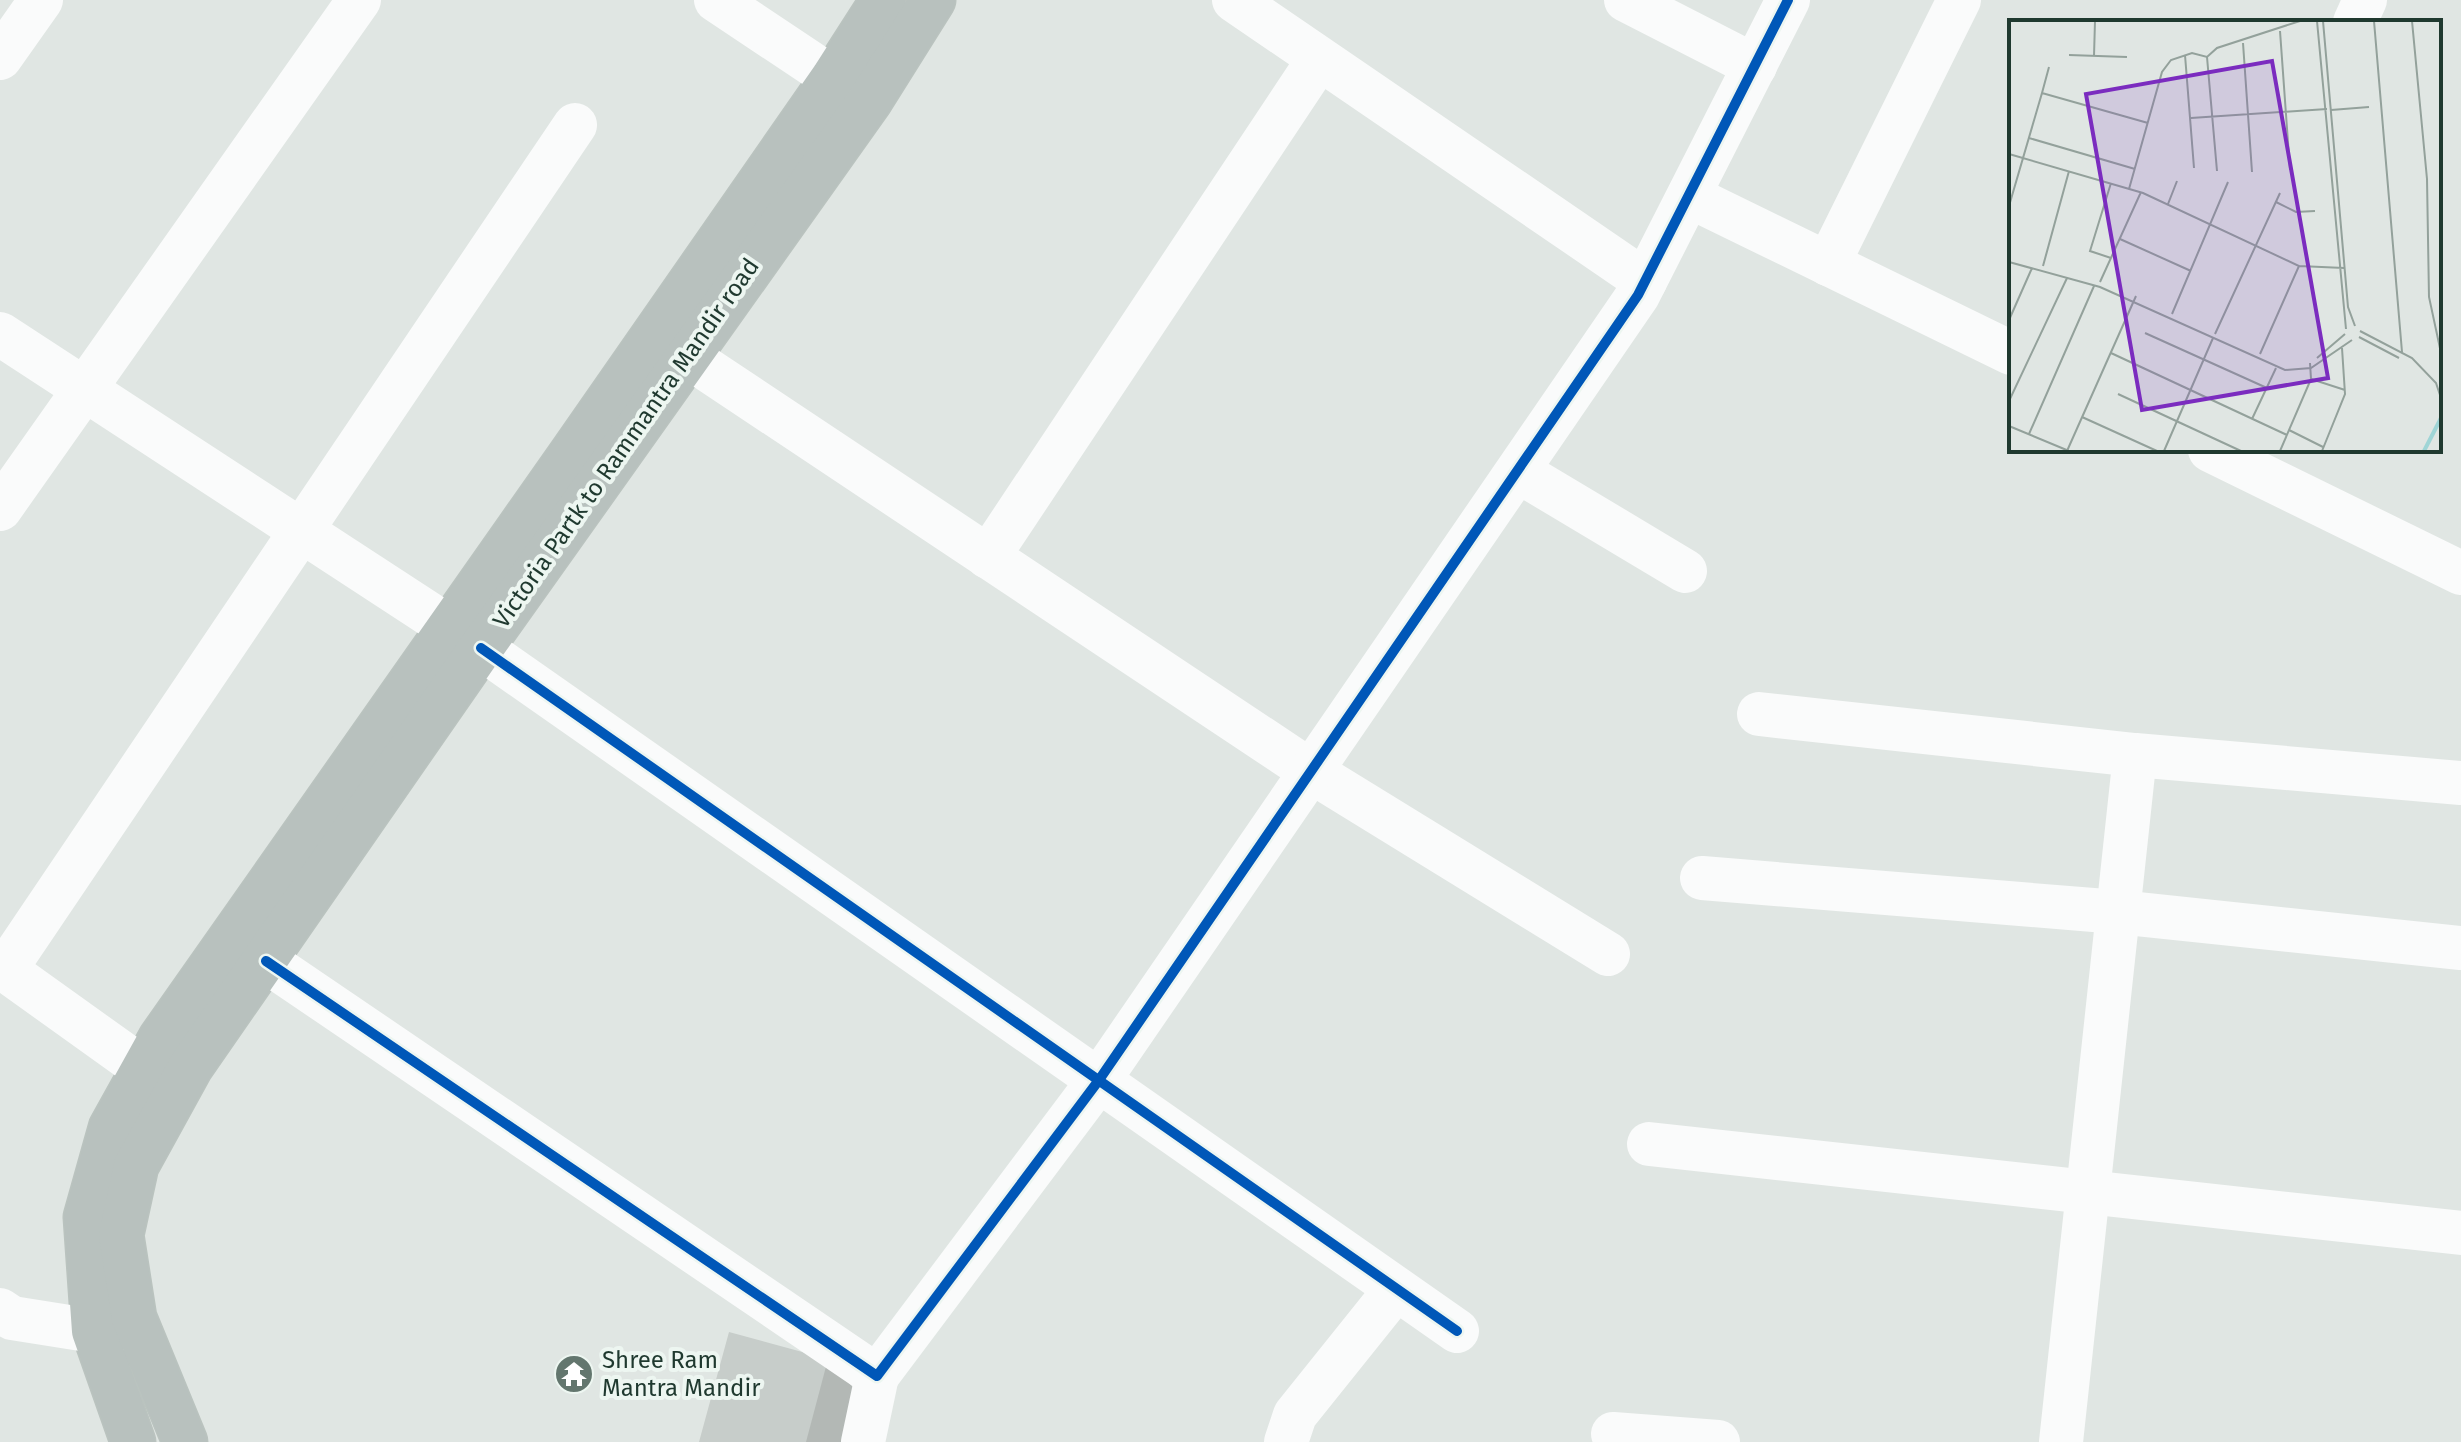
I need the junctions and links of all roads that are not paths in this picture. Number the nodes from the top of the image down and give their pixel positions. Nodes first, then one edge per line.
1 (41, 0) edge
2 (359, 0) edge
3 (716, 0) edge
4 (883, 0) edge
5 (933, 0) edge
6 (1234, 0) edge
7 (1626, 0) edge
8 (1788, 0) edge
9 (1959, 0) edge
10 (2365, 0) edge
11 (2356, 20) edge
12 (0, 58) edge
13 (1319, 59) junction
14 (1755, 66) junction
15 (833, 78) junction
16 (869, 102) junction
17 (575, 125) dead end
18 (1689, 196) junction
19 (1828, 264) junction
20 (1645, 281) junction
21 (0, 334) edge
22 (2009, 352) edge
23 (687, 356) junction
24 (83, 389) junction
25 (2214, 452) edge
26 (1518, 471) junction
27 (0, 509) edge
28 (301, 531) junction
29 (988, 557) junction
30 (1685, 571) dead end
31 (2461, 573) edge
32 (465, 638) junction
33 (1759, 714) dead end
34 (2135, 755) junction
35 (1312, 772) junction
36 (2461, 783) edge
37 (1702, 878) dead end
38 (2118, 912) junction
39 (2461, 948) edge
40 (1608, 954) dead end
41 (266, 961) junction
42 (2, 968) edge
43 (144, 1069) junction
44 (1099, 1080) junction
45 (1649, 1144) dead end
46 (2088, 1194) junction
47 (2461, 1233) edge
48 (1396, 1289) junction
49 (4, 1322) edge
50 (137, 1326) junction
51 (94, 1331) junction
52 (1457, 1331) dead end
53 (877, 1376) junction
54 (1613, 1434) dead end
55 (133, 1442) edge
56 (185, 1442) edge
57 (863, 1442) edge
58 (1286, 1442) edge
59 (1718, 1442) edge
60 (2061, 1442) edge

1 - 12 street
2 - 24 street
3 - 15 street
4 - 15 highway, Victoria Partk to Rammantra Mandir road
5 - 16 highway, Victoria Partk to Rammantra Mandir road
6 - 13 street
7 - 14 street
8 - 14 street
9 - 19 street
10 - 11 street
13 - 20 street
13 - 29 street
14 - 18 street
15 - 16 street
15 - 32 highway, Victoria Partk to Rammantra Mandir road
16 - 23 highway, Victoria Partk to Rammantra Mandir road
17 - 28 street
18 - 19 street
18 - 20 street
19 - 22 street
20 - 26 street
21 - 24 street
23 - 29 street
23 - 32 highway, Victoria Partk to Rammantra Mandir road
24 - 27 street
24 - 28 street
25 - 31 street
26 - 30 street
26 - 35 street
28 - 32 street
28 - 42 street
29 - 35 street
32 - 41 highway, Victoria Partk to Rammantra Mandir road
32 - 43 highway, Victoria Partk to Rammantra Mandir road
32 - 44 street
33 - 34 street
34 - 36 street
34 - 38 street
35 - 40 street
35 - 44 street
37 - 38 street
38 - 39 street
38 - 46 street
41 - 50 highway, Victoria Partk to Rammantra Mandir road
41 - 53 street
42 - 43 street
43 - 51 highway, Victoria Partk to Rammantra Mandir road
44 - 48 street
44 - 53 street
45 - 46 street
46 - 47 street
46 - 60 street
48 - 52 street
48 - 58 street
49 - 51 street
50 - 51 street
50 - 56 highway, Victoria Partk to Rammantra Mandir road
51 - 55 highway, Victoria Partk to Rammantra Mandir road
53 - 57 street
54 - 59 street

